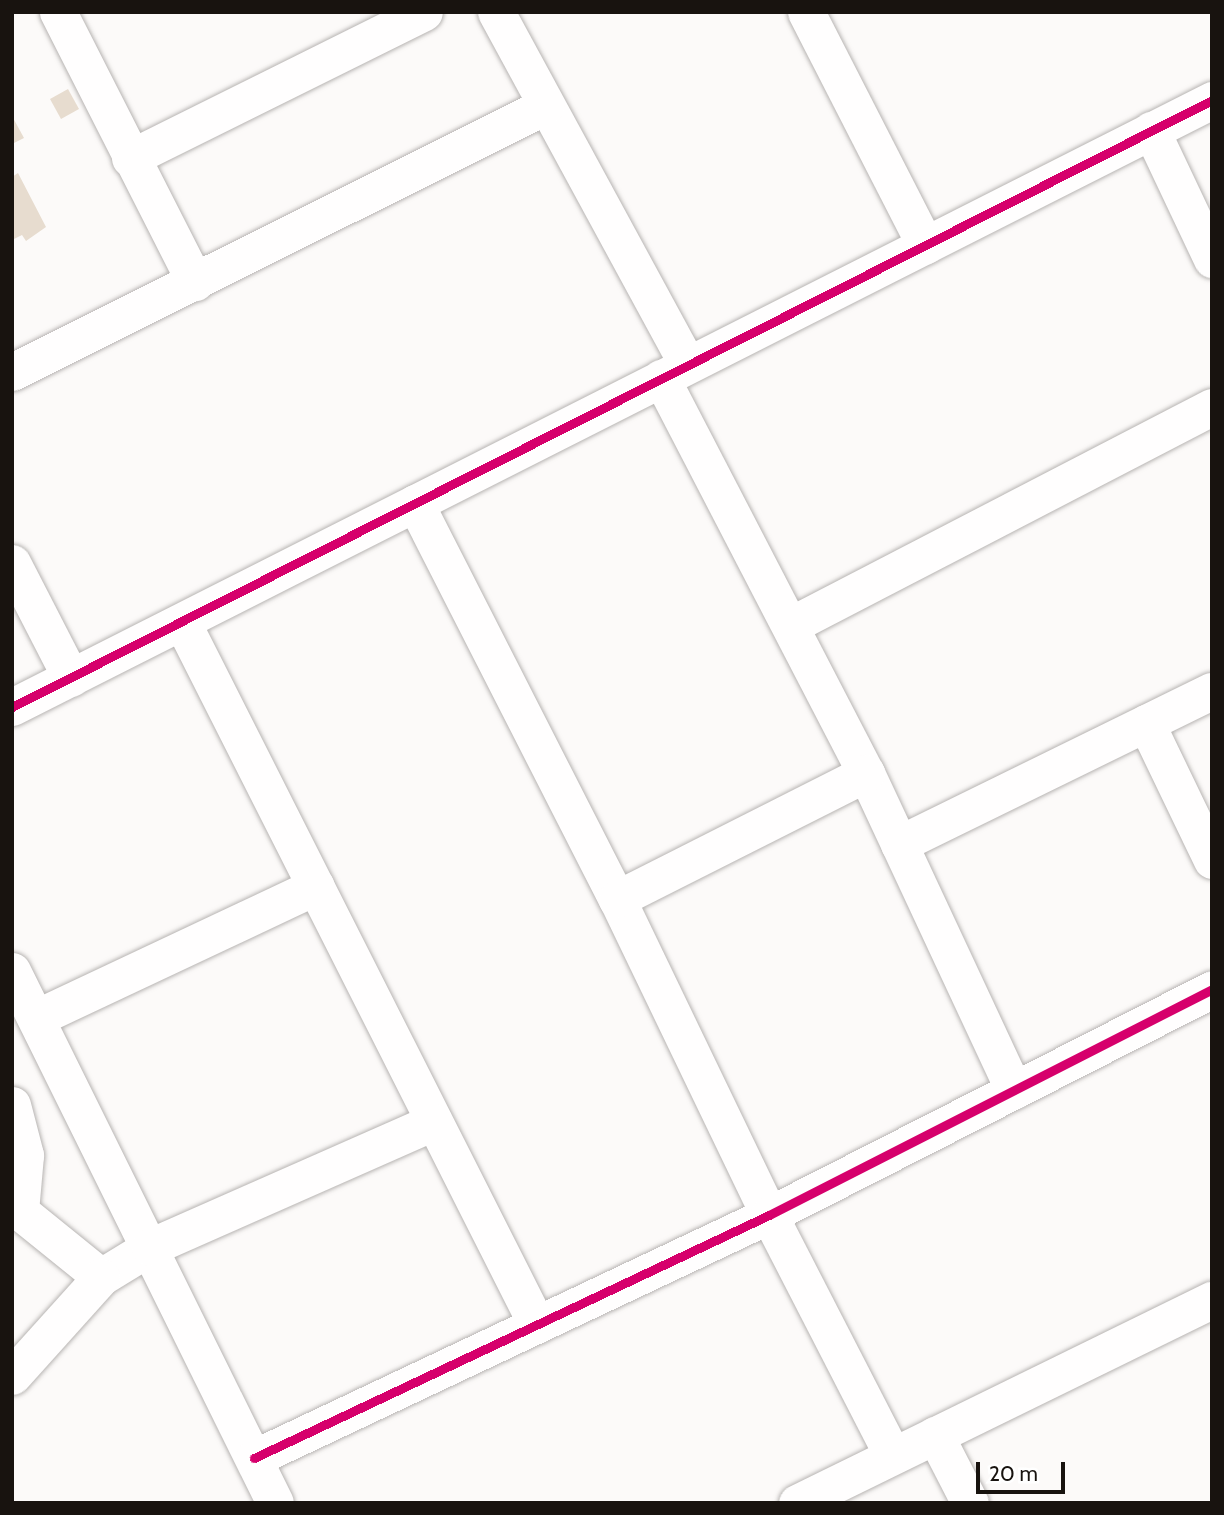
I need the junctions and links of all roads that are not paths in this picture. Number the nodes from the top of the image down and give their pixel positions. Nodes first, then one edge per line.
1 (58, 12) edge
2 (424, 12) edge
3 (496, 12) edge
4 (806, 12) edge
5 (1212, 100) edge
6 (545, 106) junction
7 (1151, 130) junction
8 (130, 158) junction
9 (925, 245) junction
10 (1212, 259) edge
11 (195, 282) junction
12 (674, 370) junction
13 (12, 372) edge
14 (1212, 407) edge
15 (415, 503) junction
16 (12, 563) edge
17 (183, 624) junction
18 (791, 625) junction
19 (71, 678) junction
20 (1212, 691) edge
21 (12, 707) edge
22 (1146, 723) junction
23 (866, 772) junction
24 (899, 844) junction
25 (1212, 860) edge
26 (316, 886) junction
27 (617, 899) junction
28 (12, 971) edge
29 (1212, 989) edge
30 (38, 1017) junction
31 (1014, 1090) junction
32 (12, 1105) edge
33 (434, 1122) junction
34 (16, 1208) edge
35 (769, 1214) junction
36 (150, 1247) junction
37 (101, 1277) junction
38 (1212, 1300) edge
39 (537, 1325) junction
40 (12, 1376) edge
41 (935, 1435) junction
42 (892, 1454) junction
43 (254, 1458) junction
44 (275, 1503) edge
45 (797, 1503) edge
46 (971, 1503) edge

1 - 8 street
2 - 8 street
3 - 6 street
4 - 9 street
5 - 7 street
6 - 11 street
6 - 12 street
7 - 9 street
7 - 10 street
8 - 11 street
9 - 12 street
11 - 13 street
12 - 15 street
12 - 18 street
14 - 18 street
15 - 17 street
15 - 27 street
16 - 19 street
17 - 19 street
17 - 26 street
18 - 23 street
19 - 21 street
20 - 22 street
22 - 24 street
22 - 25 street
23 - 24 street
23 - 27 street
24 - 31 street
26 - 30 street
26 - 33 street
27 - 35 street
28 - 30 street
29 - 31 street
30 - 36 street
31 - 35 street
32 - 34 street
33 - 36 street
33 - 39 street
34 - 37 street
35 - 39 street
35 - 42 street
36 - 37 street
36 - 43 street
37 - 40 street
38 - 41 street
39 - 43 street
41 - 42 street
41 - 46 street
42 - 45 street
43 - 44 street

